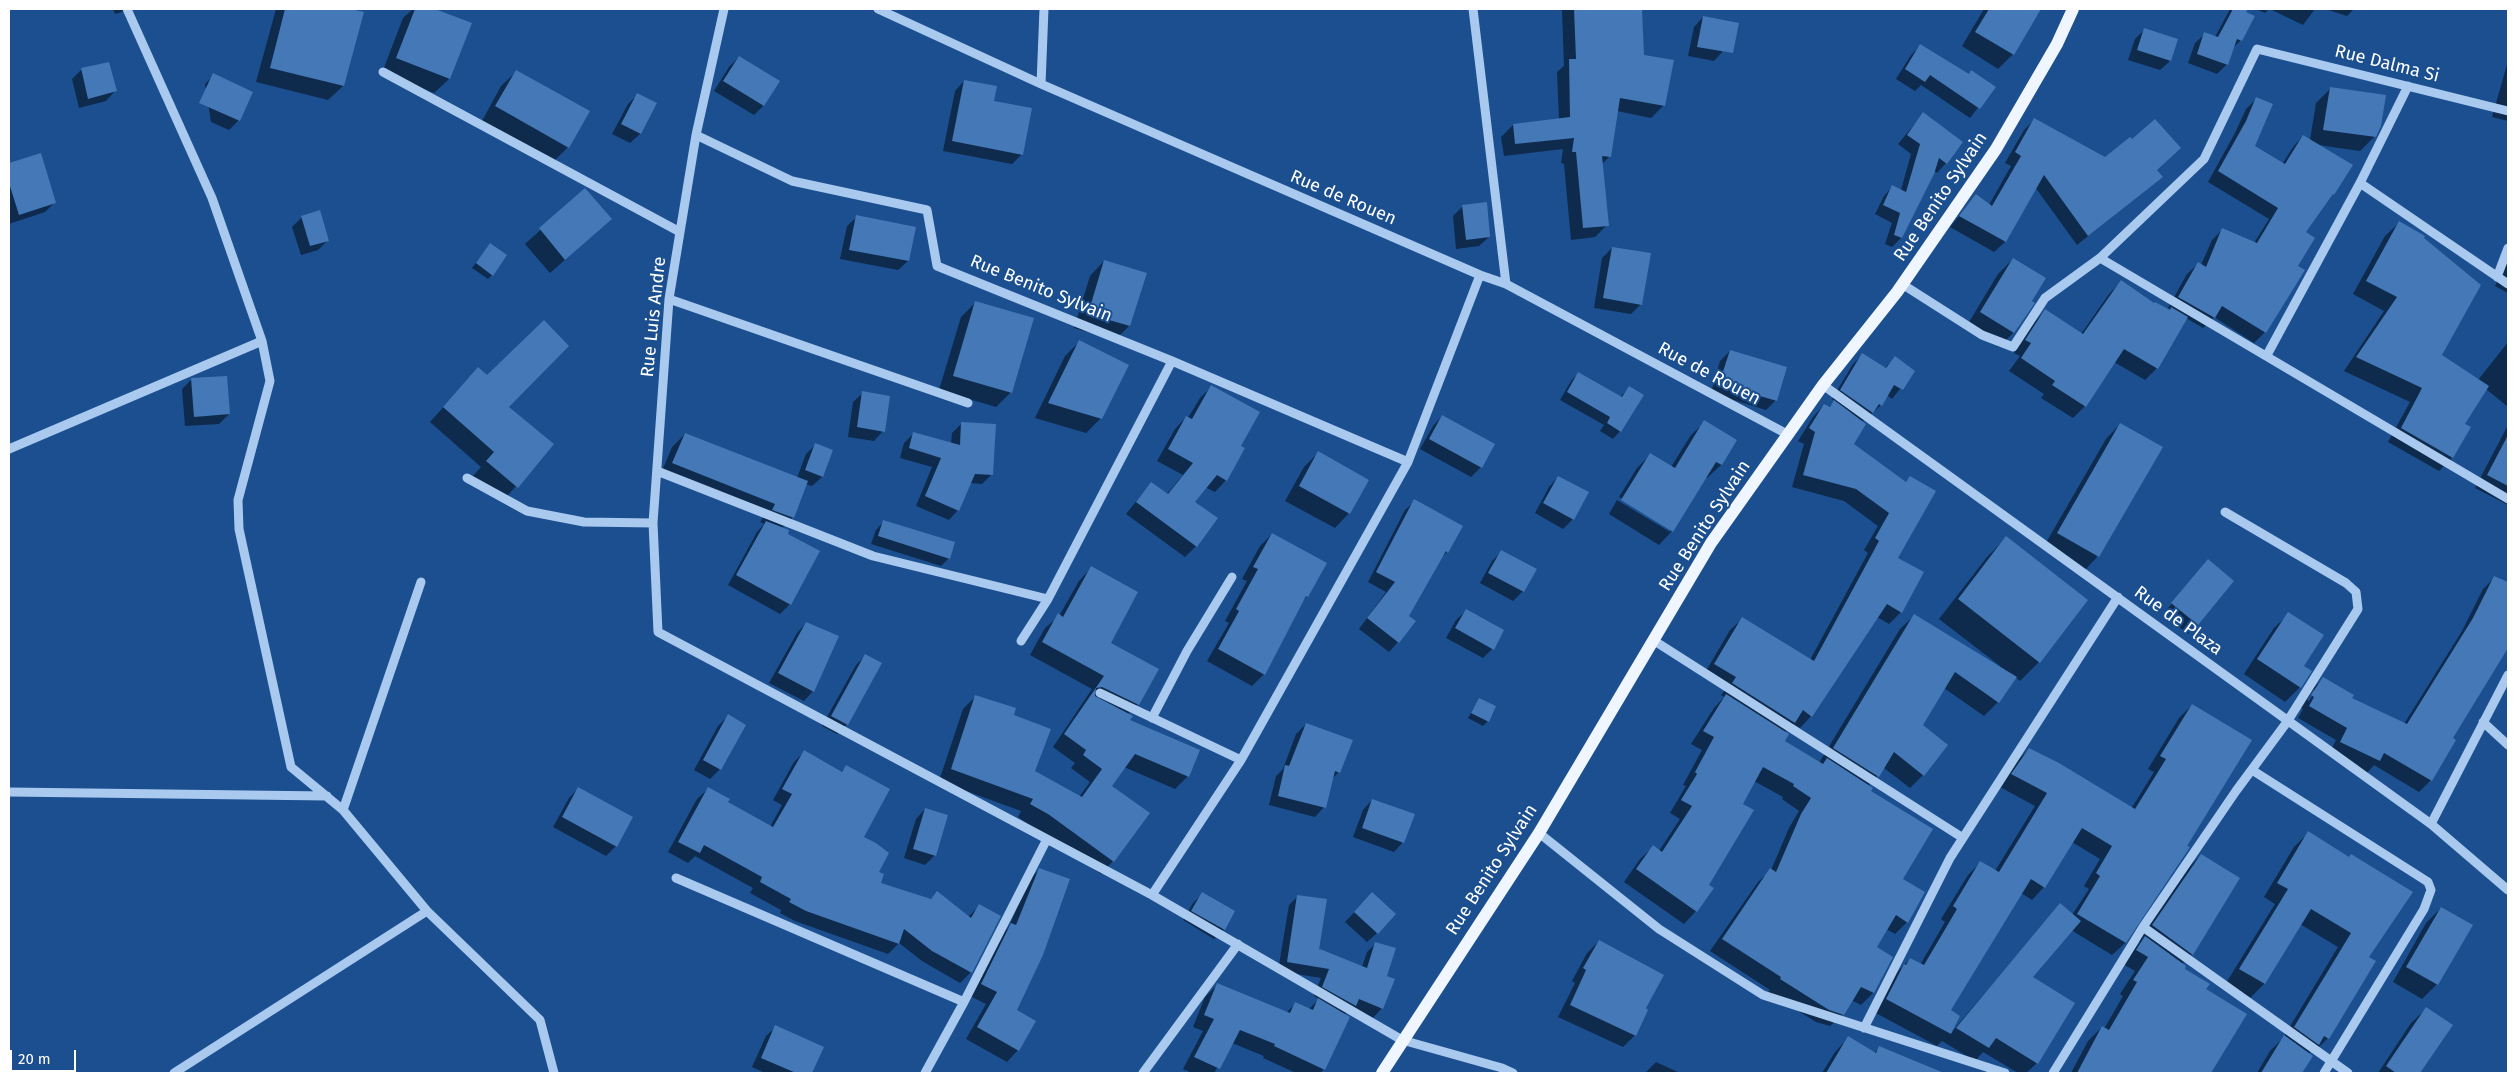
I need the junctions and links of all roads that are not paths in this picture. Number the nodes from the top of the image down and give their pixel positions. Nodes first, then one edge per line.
1 (127, 9) edge
2 (724, 9) edge
3 (878, 9) edge
4 (1044, 9) edge
5 (1474, 9) edge
6 (2072, 9) edge
7 (383, 72) dead end
8 (1041, 84) junction
9 (2408, 86) junction
10 (2508, 111) edge
11 (696, 135) junction
12 (2360, 183) junction
13 (680, 232) junction
14 (2508, 248) edge
15 (2100, 258) junction
16 (1480, 275) junction
17 (2497, 277) junction
18 (1506, 284) junction
19 (1902, 284) junction
20 (2508, 284) edge
21 (669, 299) junction
22 (262, 341) junction
23 (2267, 355) junction
24 (1172, 361) junction
25 (1823, 385) junction
26 (968, 403) dead end
27 (1787, 434) junction
28 (9, 448) edge
29 (1408, 462) junction
30 (657, 470) junction
31 (467, 478) dead end
32 (2508, 499) edge
33 (2225, 512) dead end
34 (653, 523) junction
35 (1232, 577) dead end
36 (421, 582) dead end
37 (2118, 597) junction
38 (1048, 599) junction
39 (1021, 640) dead end
40 (1654, 640) junction
41 (2508, 675) edge
42 (1100, 693) dead end
43 (1152, 718) junction
44 (2287, 722) junction
45 (2483, 722) junction
46 (2508, 745) edge
47 (1241, 760) junction
48 (2252, 770) junction
49 (9, 792) edge
50 (327, 796) junction
51 (343, 810) junction
52 (2431, 824) junction
53 (1539, 833) junction
54 (1963, 838) junction
55 (1047, 839) junction
56 (676, 878) dead end
57 (2508, 890) edge
58 (1152, 895) junction
59 (427, 911) junction
60 (2143, 927) junction
61 (1238, 944) junction
62 (964, 1002) junction
63 (1864, 1028) junction
64 (1402, 1040) junction
65 (2332, 1062) junction
66 (174, 1073) edge
67 (554, 1073) edge
68 (925, 1073) edge
69 (1143, 1073) edge
70 (1382, 1073) edge
71 (1513, 1073) edge
72 (2005, 1073) edge
73 (2053, 1073) edge
74 (2324, 1073) edge
75 (2348, 1073) edge

1 - 22 street
2 - 11 street, Rue Luis Andre
3 - 8 street, Rue de Rouen
4 - 8 street
5 - 18 street
6 - 19 main road, Rue Benito Sylvain
7 - 13 street
8 - 16 street, Rue de Rouen
9 - 10 street, Rue Dalma Si
9 - 12 street
9 - 15 street, Rue Dalma Si
11 - 13 street, Rue Luis Andre
11 - 24 street, Rue Benito Sylvain
12 - 17 street
12 - 23 street
13 - 21 street, Rue Luis Andre
14 - 17 street
15 - 19 street
15 - 23 street
16 - 18 street, Rue de Rouen
16 - 29 street
17 - 20 street
18 - 27 street, Rue de Rouen
19 - 25 main road, Rue Benito Sylvain
21 - 26 street
21 - 30 street, Rue Luis Andre
22 - 28 street
22 - 50 street
23 - 32 street
24 - 29 street, Rue Benito Sylvain
24 - 38 street
25 - 27 main road, Rue Benito Sylvain
25 - 37 street, Rue de Plaza
27 - 40 main road, Rue Benito Sylvain
29 - 47 street
30 - 34 street, Rue Luis Andre
30 - 38 street
31 - 34 street
33 - 44 street
34 - 55 street, Rue Luis Andre
35 - 43 street
36 - 51 street
37 - 44 street, Rue de Plaza
37 - 54 street
38 - 39 street
40 - 53 main road, Rue Benito Sylvain
40 - 54 street
41 - 45 street
42 - 43 street
43 - 47 street
44 - 48 street
44 - 52 street, Rue de Plaza
45 - 46 street
45 - 52 street
47 - 58 street
48 - 60 street
48 - 65 street
49 - 50 street
50 - 51 street
51 - 59 street
52 - 57 street, Rue de Plaza
53 - 63 street
53 - 64 main road, Rue Benito Sylvain
54 - 63 street
55 - 58 street
55 - 62 street
56 - 62 street
58 - 61 street
59 - 66 street
59 - 67 street
60 - 65 street
60 - 73 street
61 - 64 street
61 - 69 street
62 - 68 street
63 - 72 street
64 - 70 main road, Rue Benito Sylvain
64 - 71 street
65 - 74 street
65 - 75 street

